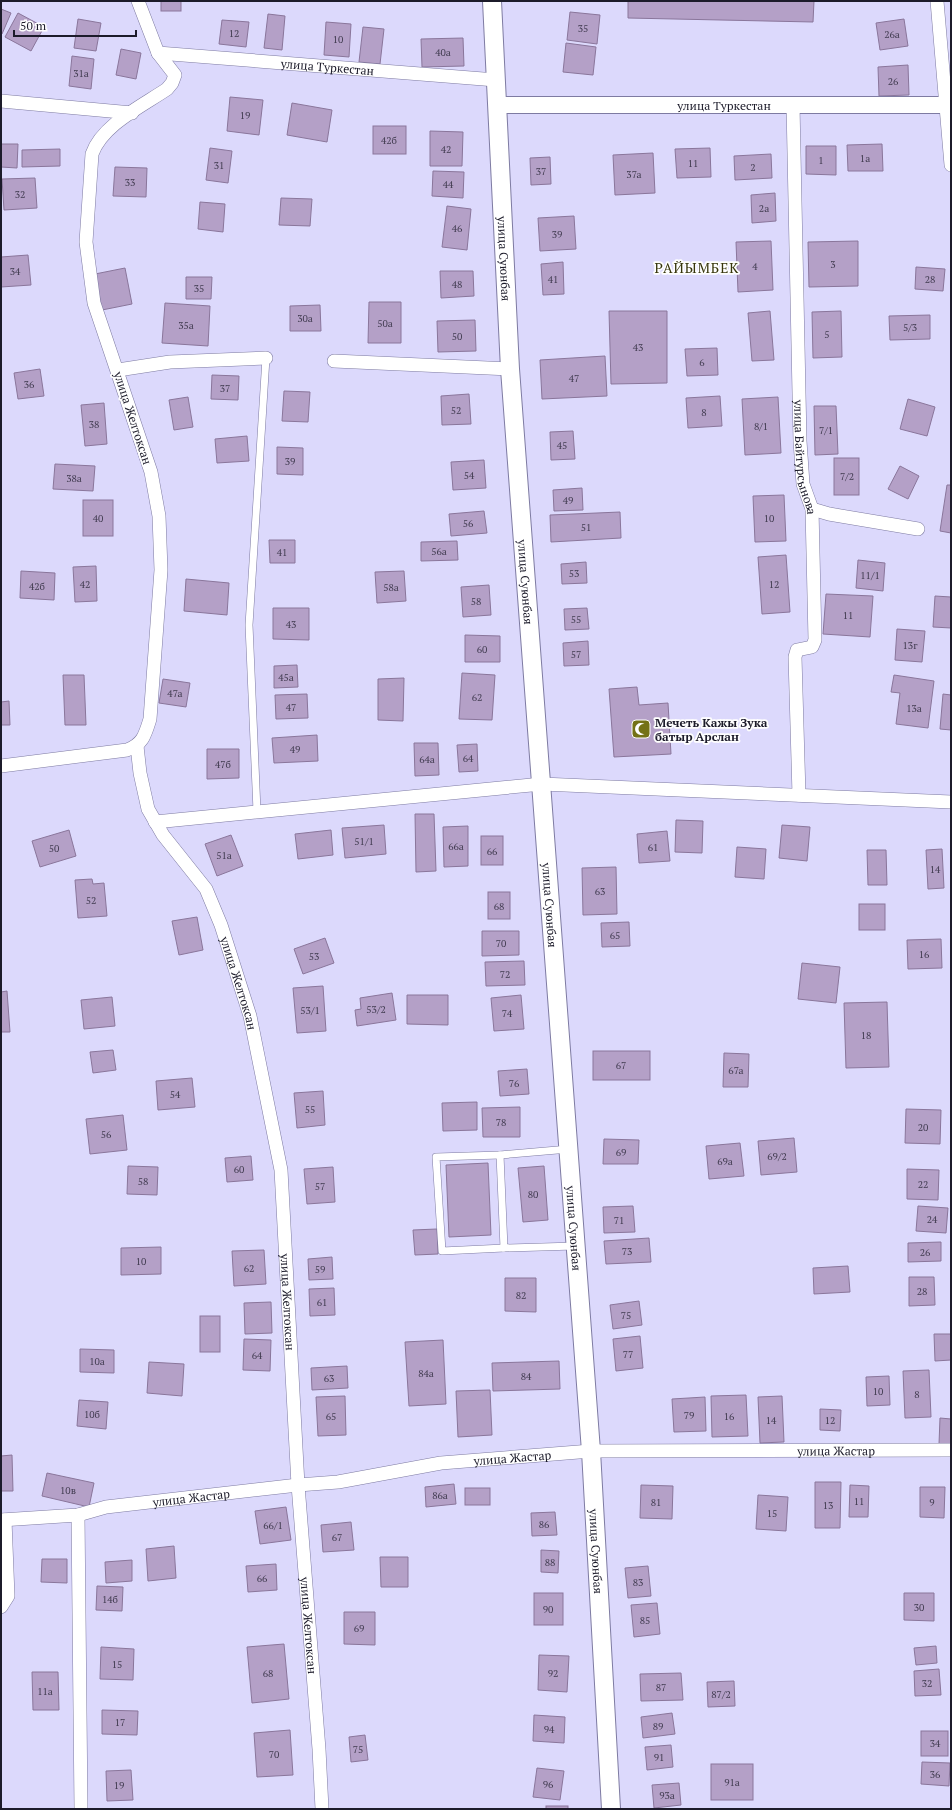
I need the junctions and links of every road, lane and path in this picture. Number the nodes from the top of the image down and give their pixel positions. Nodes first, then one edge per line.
1 (138, 1) edge
2 (492, 1) edge
3 (937, 1) edge
4 (158, 53) junction
5 (496, 80) junction
6 (1, 101) edge
7 (949, 104) edge
8 (498, 105) junction
9 (792, 105) junction
10 (132, 113) junction
11 (951, 165) edge
12 (266, 358) joint
13 (334, 361) dead end
14 (510, 369) junction
15 (118, 370) junction
16 (812, 509) junction
17 (918, 529) dead end
18 (138, 746) junction
19 (1, 766) edge
20 (542, 784) junction
21 (799, 795) junction
22 (951, 802) edge
23 (257, 811) junction
24 (155, 822) junction
25 (569, 1149) junction
26 (500, 1155) junction
27 (576, 1246) junction
28 (504, 1248) junction
29 (951, 1450) edge
30 (591, 1451) junction
31 (298, 1485) junction
32 (78, 1515) junction
33 (3, 1520) edge
34 (1, 1607) edge
35 (82, 1809) edge
36 (322, 1809) edge
37 (611, 1809) edge

1 - 4 street, улица Желтоксан
2 - 5 main road, улица Суюнбая
3 - 7 street
4 - 5 street, улица Туркестан
4 - 10 street, улица Желтоксан
5 - 8 main road, улица Суюнбая
6 - 10 street
7 - 9 street, улица Туркестан
7 - 11 street
8 - 9 street, улица Туркестан
8 - 14 main road, улица Суюнбая
9 - 16 street, улица Байтурсынова
10 - 15 street, улица Желтоксан
12 - 15 street
12 - 23 lane
13 - 14 street
14 - 20 main road, улица Суюнбая
15 - 18 street, улица Желтоксан
16 - 17 street
16 - 21 street, улица Байтурсынова
18 - 19 street
18 - 24 street, улица Желтоксан
20 - 21 street
20 - 23 street
20 - 25 main road, улица Суюнбая
21 - 22 street
23 - 24 street
24 - 31 street, улица Желтоксан
25 - 26 lane
25 - 27 main road, улица Суюнбая
26 - 28 lane
26 - 28 lane
27 - 28 lane
27 - 30 main road, улица Суюнбая
29 - 30 street, улица Жастар
30 - 31 street, улица Жастар
30 - 37 main road, улица Суюнбая
31 - 32 street, улица Жастар
31 - 36 street, улица Желтоксан
32 - 33 street, улица Жастар
32 - 35 street
33 - 34 street

